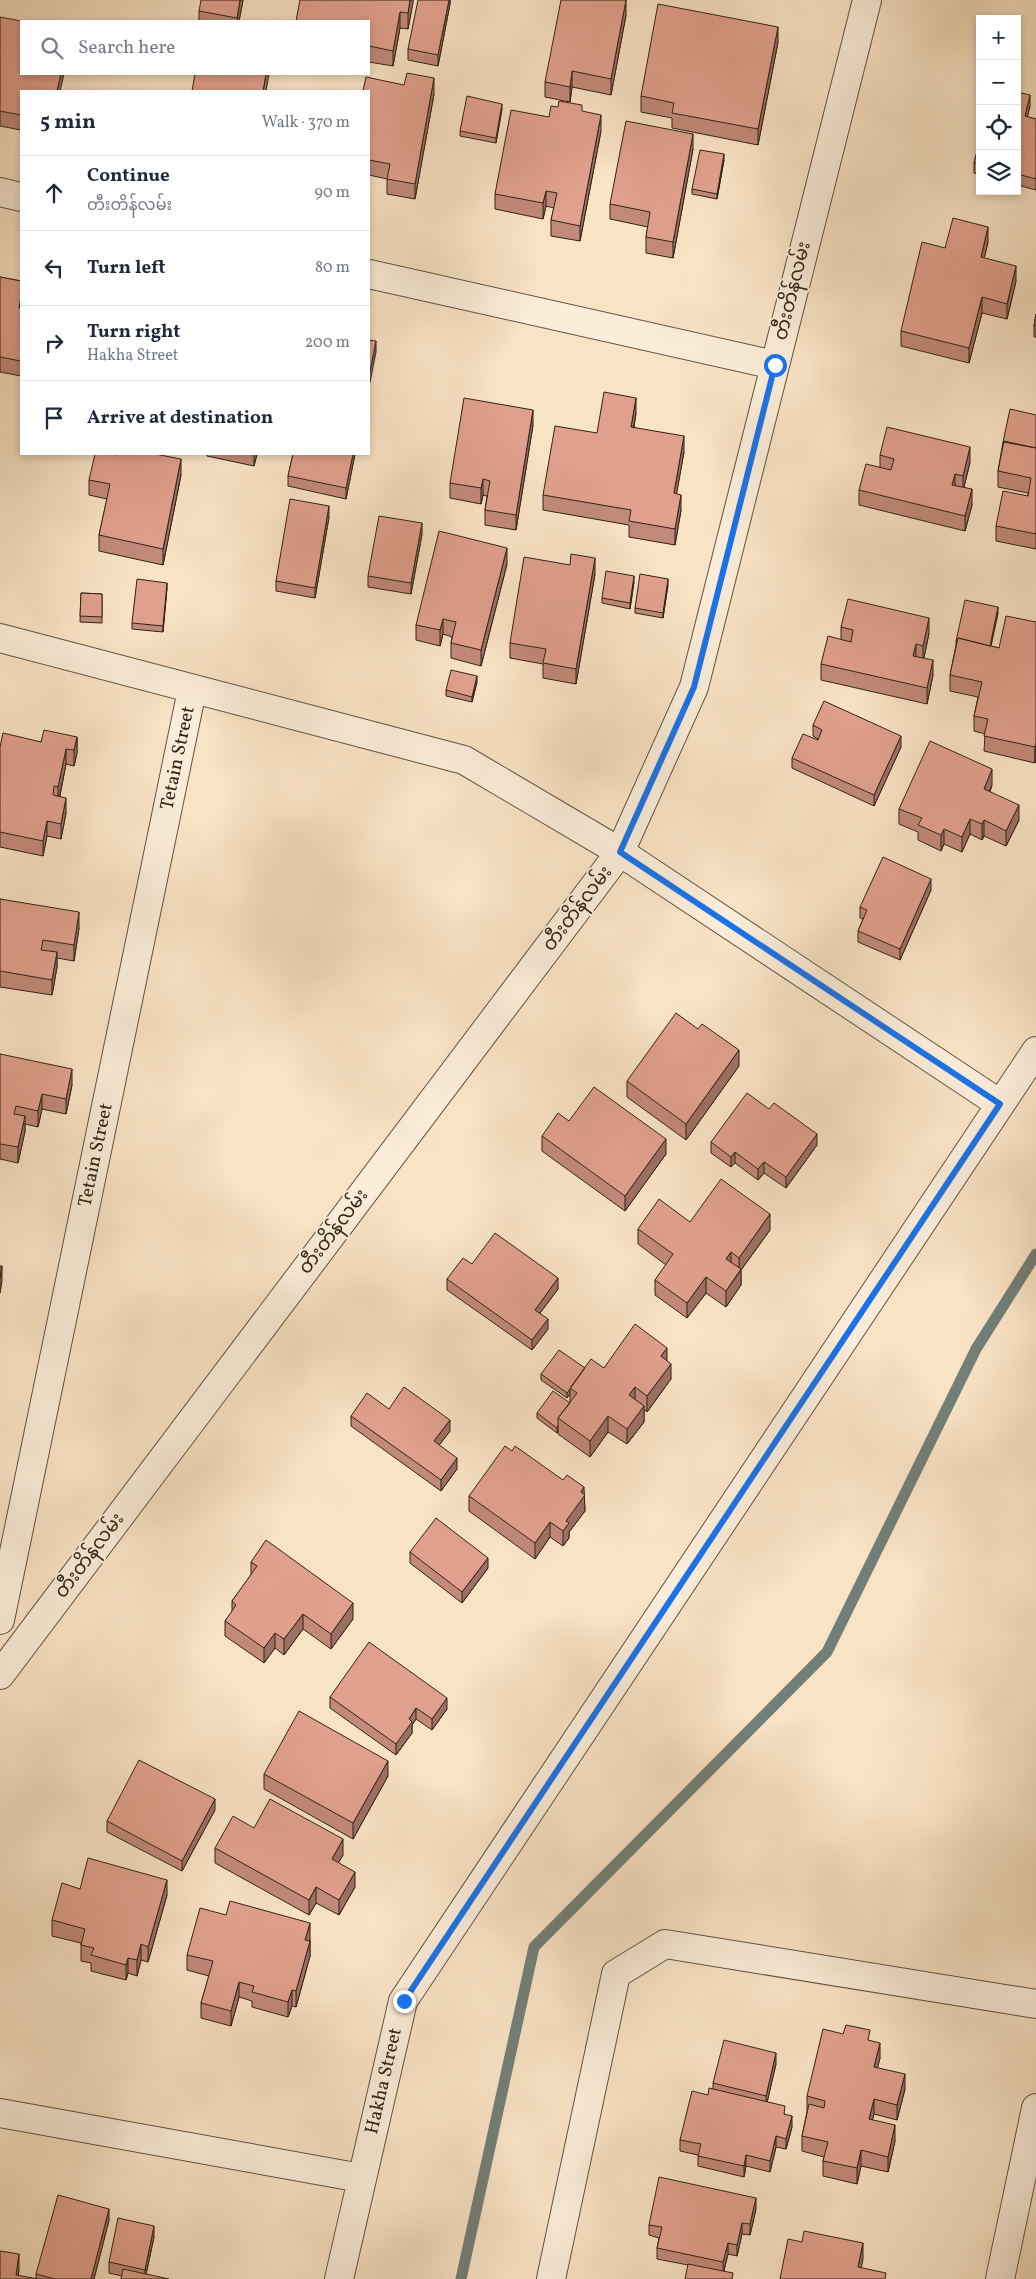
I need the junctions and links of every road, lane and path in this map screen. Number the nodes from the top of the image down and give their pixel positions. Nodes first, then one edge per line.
1 (866, 0) edge
2 (0, 192) edge
3 (20, 196) edge
4 (370, 274) edge
5 (775, 365) junction
6 (0, 638) edge
7 (192, 690) junction
8 (620, 852) junction
9 (1036, 1051) edge
10 (1000, 1104) junction
11 (0, 1620) edge
12 (0, 1676) edge
13 (1036, 2004) edge
14 (1036, 2108) edge
15 (0, 2113) edge
16 (361, 2178) junction
17 (339, 2279) edge
18 (551, 2279) edge
19 (1000, 2279) edge

1 - 5 street, တီးတိန်လမ်း
2 - 3 street
4 - 5 street
5 - 8 street, တီးတိန်လမ်း
6 - 7 street
7 - 8 street
7 - 11 street, Tetain Street
8 - 10 street
8 - 12 street, တီးတိန်လမ်း
9 - 10 street, Hakha Street
10 - 16 street, Hakha Street
13 - 18 street
14 - 19 street
15 - 16 street
16 - 17 street, Hakha Street

